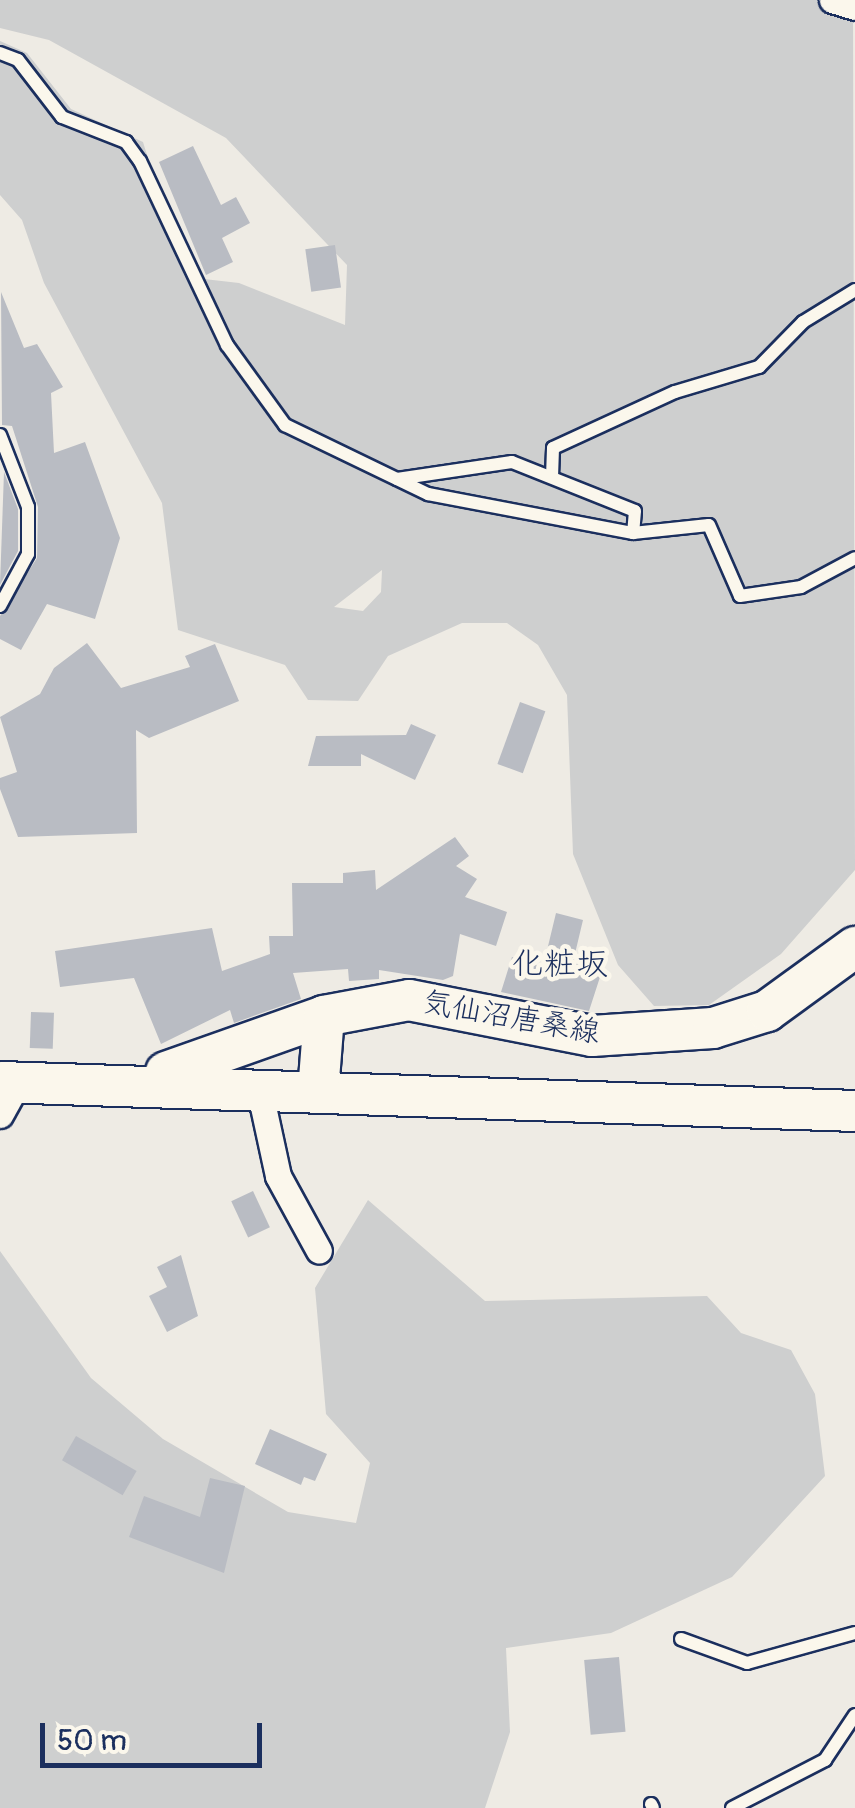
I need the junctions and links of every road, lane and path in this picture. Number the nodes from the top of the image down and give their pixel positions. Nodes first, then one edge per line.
1 (832, 0) edge
2 (855, 7) edge
3 (0, 54) edge
4 (855, 290) edge
5 (0, 436) edge
6 (552, 478) junction
7 (397, 479) junction
8 (633, 533) junction
9 (855, 558) edge
10 (0, 606) edge
11 (855, 948) edge
12 (324, 1016) junction
13 (138, 1080) junction
14 (259, 1088) junction
15 (318, 1092) junction
16 (6, 1093) edge
17 (855, 1111) edge
18 (318, 1251) dead end
19 (855, 1633) edge
20 (681, 1639) dead end
21 (855, 1715) edge
22 (732, 1808) edge

1 - 2 street
3 - 7 lane
4 - 6 lane
5 - 10 lane
6 - 7 lane
6 - 8 lane
7 - 8 lane
8 - 9 lane
11 - 12 main road, 気仙沼唐桑線
12 - 13 main road, 気仙沼唐桑線
12 - 15 main road
13 - 14 main road, 気仙沼唐桑線
13 - 16 main road, 気仙沼唐桑線
14 - 15 main road, 気仙沼唐桑線
14 - 18 street
15 - 17 main road, 気仙沼唐桑線
19 - 20 lane
21 - 22 lane

